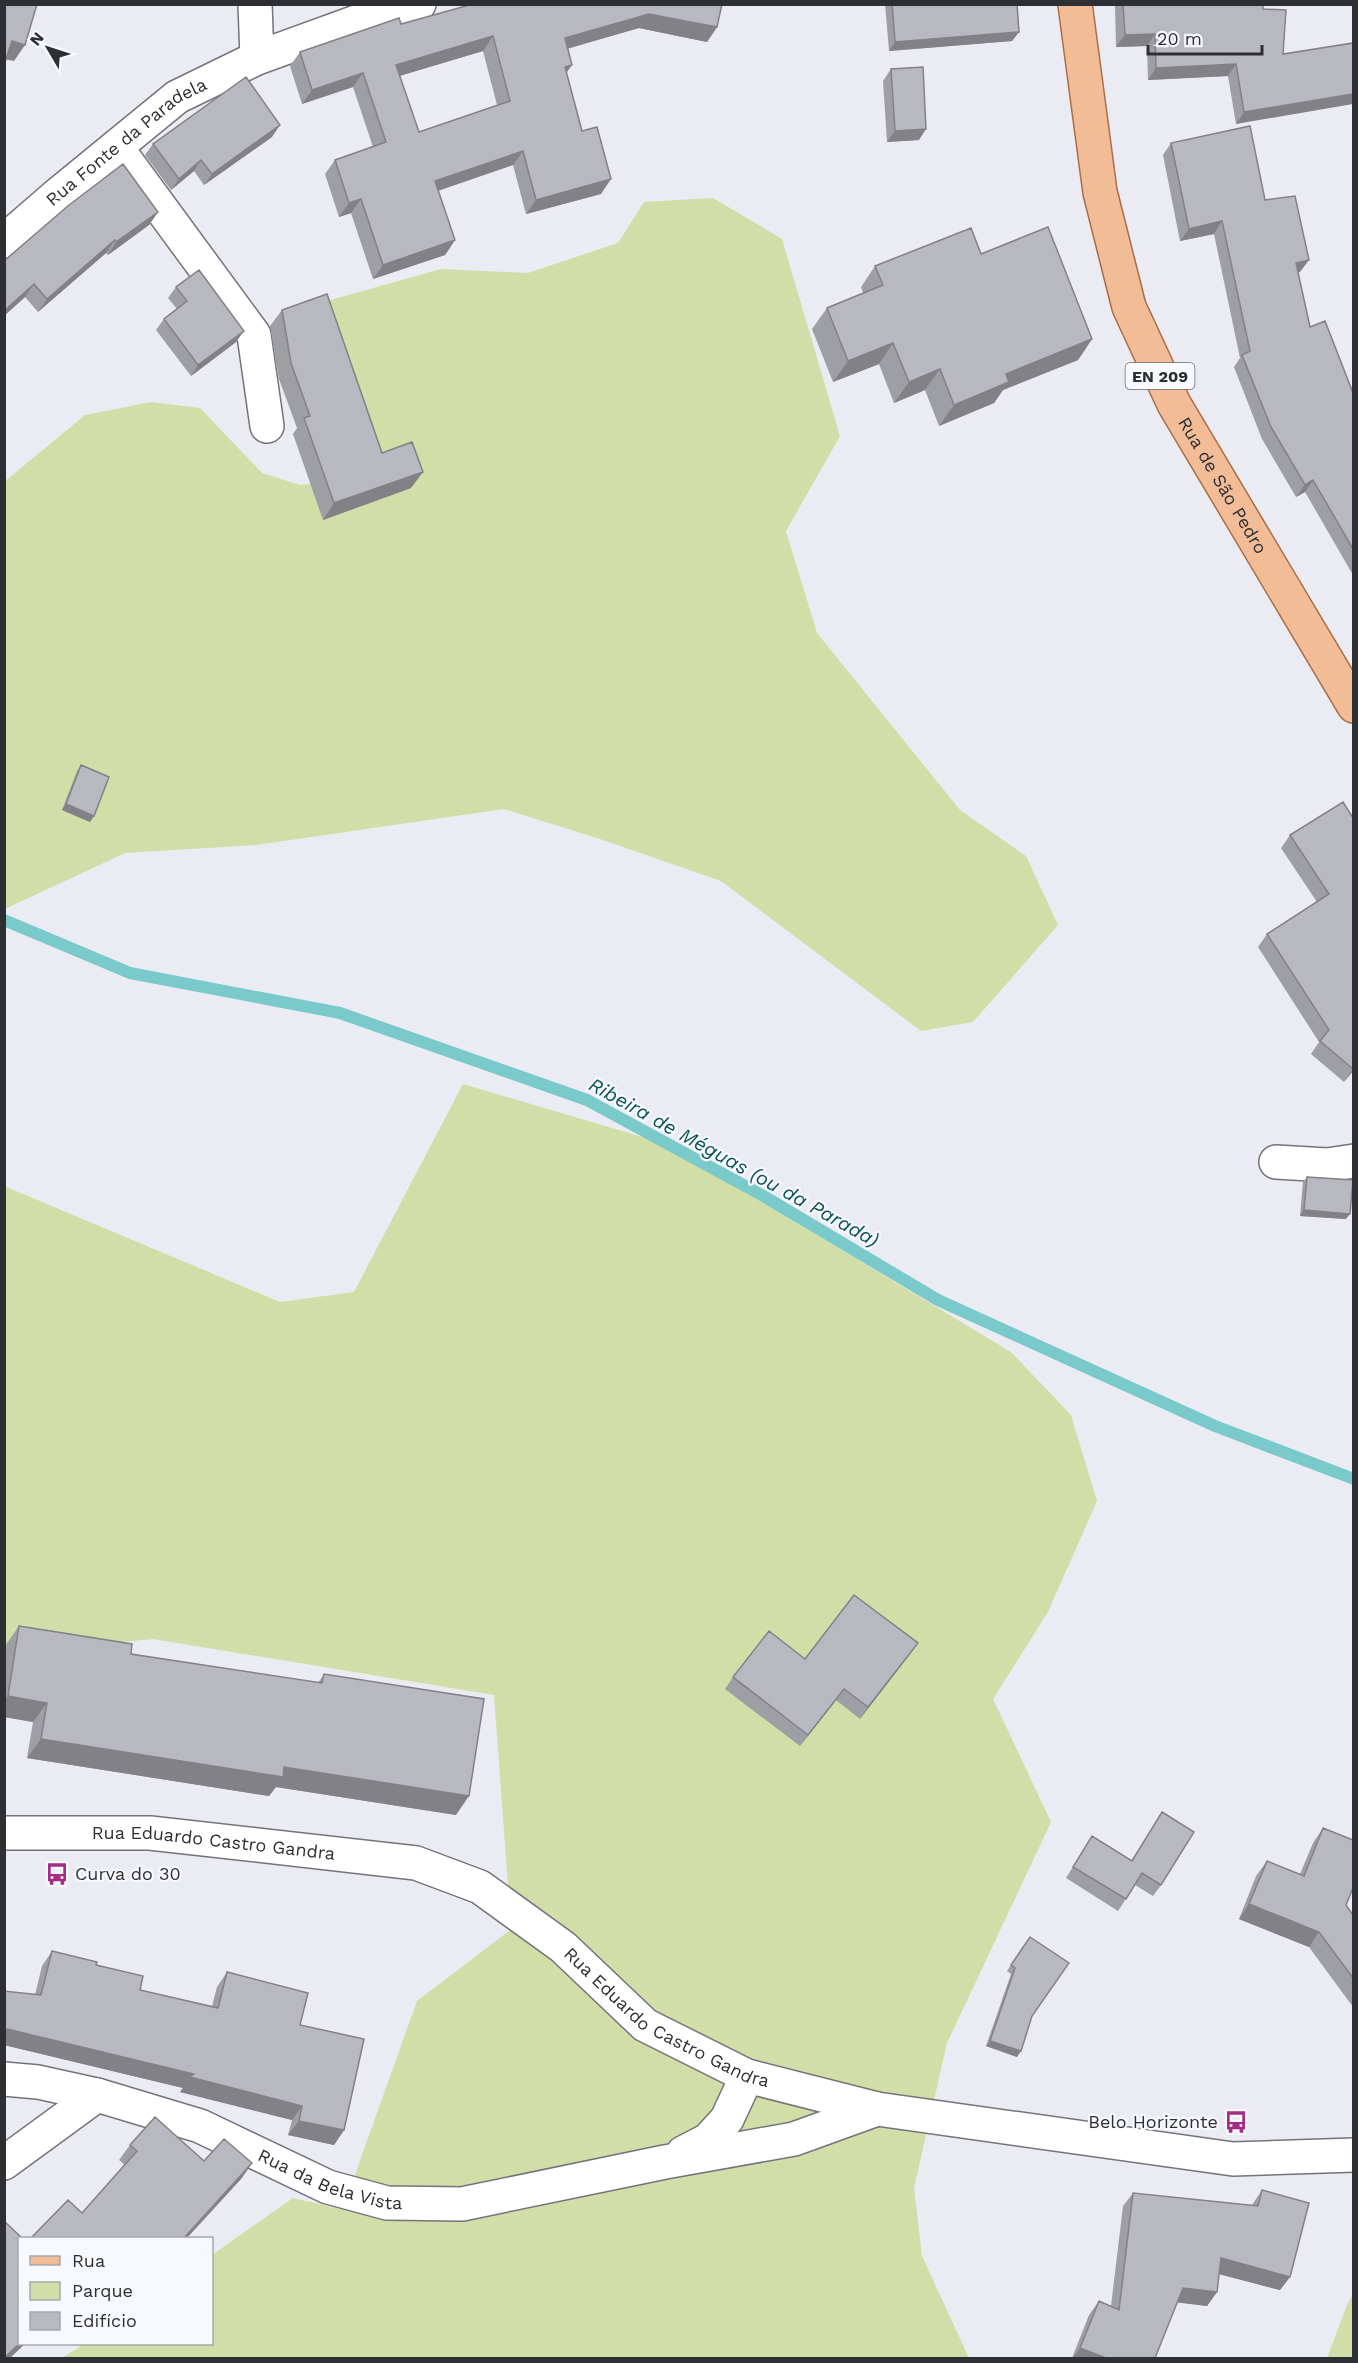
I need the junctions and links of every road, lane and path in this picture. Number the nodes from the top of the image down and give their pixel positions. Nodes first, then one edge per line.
1 (255, 4) edge
2 (419, 4) edge
3 (1076, 4) edge
4 (256, 58) junction
5 (116, 147) junction
6 (4, 242) edge
7 (267, 426) dead end
8 (1353, 706) edge
9 (1353, 1161) edge
10 (1276, 1162) dead end
11 (4, 1833) edge
12 (747, 2076) junction
13 (4, 2079) edge
14 (97, 2095) junction
15 (877, 2109) junction
16 (1353, 2155) edge
17 (665, 2162) junction
18 (4, 2163) edge

1 - 4 street
2 - 4 street, Rua Fonte da Paradela
3 - 8 main road, Rua de São Pedro / EN 209
4 - 5 street, Rua Fonte da Paradela
5 - 6 street, Rua Fonte da Paradela
5 - 7 street
9 - 10 street
11 - 12 street, Rua Eduardo Castro Gandra
12 - 15 street, Rua Eduardo Castro Gandra
12 - 17 street, Rua da Bela Vista
13 - 14 street, Rua da Bela Vista
14 - 17 street, Rua da Bela Vista
14 - 18 street
15 - 16 street, Rua Eduardo Castro Gandra
15 - 17 street, Rua da Bela Vista

